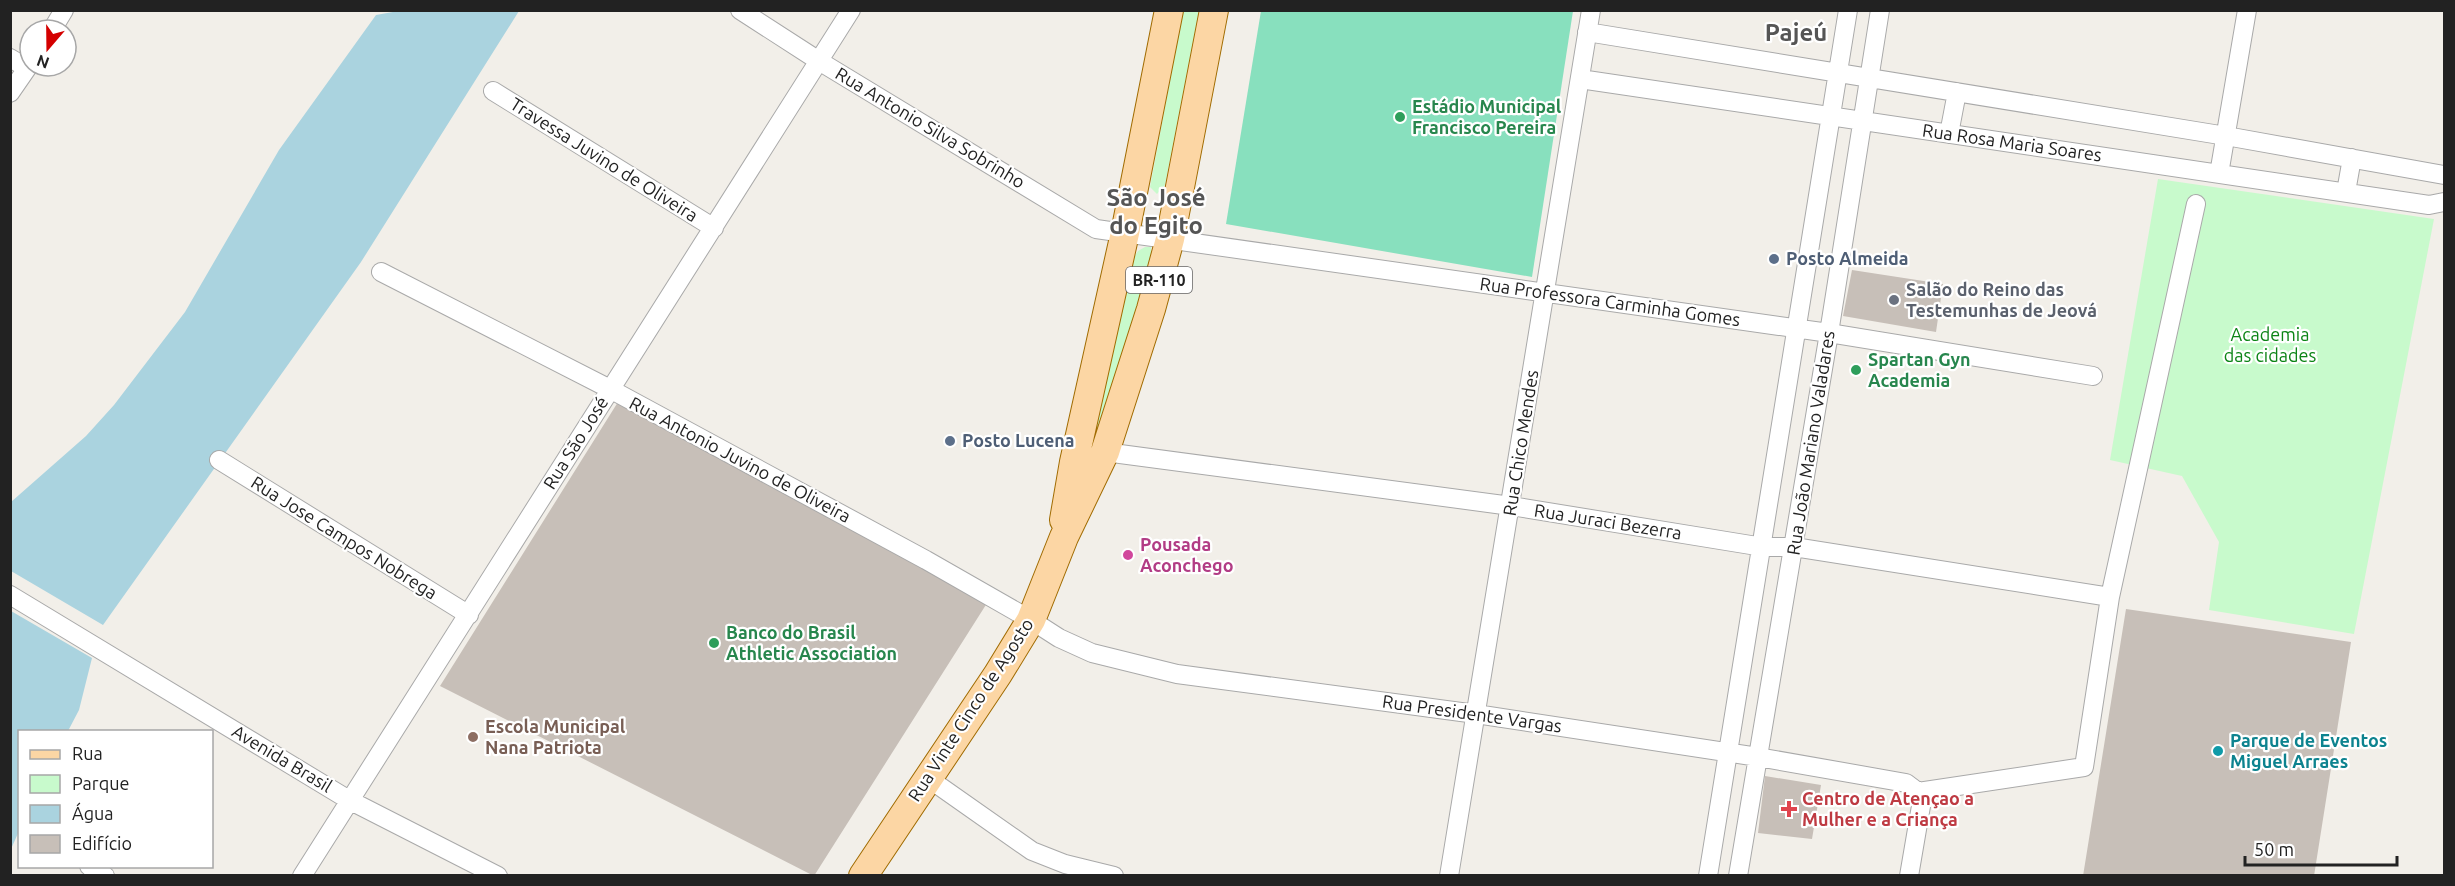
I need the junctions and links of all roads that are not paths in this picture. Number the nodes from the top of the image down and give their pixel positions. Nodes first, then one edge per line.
1 (740, 10) edge
2 (850, 10) edge
3 (1169, 10) edge
4 (1214, 10) edge
5 (1591, 10) edge
6 (1848, 10) edge
7 (1880, 10) edge
8 (2247, 10) edge
9 (1587, 32) junction
10 (819, 61) junction
11 (1838, 74) junction
12 (21, 78) edge
13 (1869, 78) junction
14 (1580, 79) junction
15 (493, 91) dead end
16 (1957, 92) junction
17 (10, 93) edge
18 (1832, 117) junction
19 (1862, 121) junction
20 (1949, 134) junction
21 (2226, 136) junction
22 (2352, 158) junction
23 (2219, 174) junction
24 (2445, 175) edge
25 (2346, 192) junction
26 (2445, 201) edge
27 (2196, 204) dead end
28 (714, 228) junction
29 (1125, 233) junction
30 (1170, 239) junction
31 (381, 272) dead end
32 (1545, 293) junction
33 (1797, 330) junction
34 (1829, 333) junction
35 (2093, 376) dead end
36 (609, 389) junction
37 (1105, 452) junction
38 (219, 460) dead end
39 (1511, 506) junction
40 (1064, 537) junction
41 (1763, 547) junction
42 (1794, 547) junction
43 (10, 595) edge
44 (2110, 597) junction
45 (468, 615) junction
46 (1031, 620) junction
47 (1476, 714) junction
48 (1728, 752) junction
49 (1758, 757) junction
50 (928, 778) junction
51 (1918, 792) junction
52 (349, 800) junction
53 (91, 868) edge
54 (105, 876) edge
55 (302, 876) edge
56 (498, 876) edge
57 (863, 876) edge
58 (1114, 876) edge
59 (1449, 876) edge
60 (1708, 876) edge
61 (1738, 876) edge
62 (1909, 876) edge

1 - 10 street, Rua Antonio Silva Sobrinho
2 - 10 street, Rua São José
3 - 29 main road, BR-110
4 - 30 main road, BR-110
5 - 9 street, Rua Chico Mendes
6 - 11 street, Rua João Mariano Valadares
7 - 13 street, Rua João Mariano Valadares
8 - 21 street
9 - 11 street
9 - 14 street, Rua Chico Mendes
10 - 28 street, Rua São José
10 - 29 street, Rua Antonio Silva Sobrinho
11 - 13 street
11 - 18 street, Rua João Mariano Valadares
12 - 17 street
13 - 16 street
13 - 19 street, Rua João Mariano Valadares
14 - 18 street, Rua Rosa Maria Soares
14 - 32 street, Rua Chico Mendes
15 - 28 street, Travessa Juvino de Oliveira
16 - 20 street
16 - 21 street
18 - 19 street, Rua Rosa Maria Soares
18 - 33 street, Rua João Mariano Valadares
19 - 20 street, Rua Rosa Maria Soares
19 - 34 street, Rua João Mariano Valadares
20 - 23 street, Rua Rosa Maria Soares
21 - 22 street
21 - 23 street
22 - 24 street
22 - 25 street
23 - 25 street, Rua Rosa Maria Soares
25 - 26 street, Rua Rosa Maria Soares
27 - 44 street
28 - 36 street, Rua São José
29 - 30 street, Rua Professora Carminha Gomes
29 - 40 main road, BR-110
30 - 32 street, Rua Professora Carminha Gomes
30 - 37 main road, BR-110
31 - 36 street, Rua Antonio Juvino de Oliveira
32 - 33 street, Rua Professora Carminha Gomes
32 - 39 street, Rua Chico Mendes
33 - 34 street, Rua Professora Carminha Gomes
33 - 41 street, Rua João Mariano Valadares
34 - 35 street, Rua Professora Carminha Gomes
34 - 42 street, Rua João Mariano Valadares
36 - 45 street, Rua São José
36 - 46 street, Rua Antonio Juvino de Oliveira
37 - 39 street, Rua Juraci Bezerra
37 - 40 main road, BR-110
38 - 45 street, Rua Jose Campos Nobrega
39 - 41 street, Rua Juraci Bezerra
39 - 47 street, Rua Chico Mendes
40 - 46 main road, Rua Vinte Cinco de Agosto / BR-110
41 - 42 street, Rua Juraci Bezerra
41 - 48 street, Rua João Mariano Valadares
42 - 44 street, Rua Juraci Bezerra
42 - 49 street, Rua João Mariano Valadares
43 - 52 street, Avenida Brasil
44 - 51 street
45 - 52 street, Rua São José
46 - 47 street, Rua Presidente Vargas
46 - 50 main road, Rua Vinte Cinco de Agosto / BR-110
47 - 48 street, Rua Presidente Vargas
47 - 59 street, Rua Chico Mendes
48 - 49 street, Rua Presidente Vargas
48 - 60 street, Rua João Mariano Valadares
49 - 51 street, Rua Presidente Vargas
49 - 61 street, Rua João Mariano Valadares
50 - 57 main road, Rua Vinte Cinco de Agosto / BR-110
50 - 58 street
51 - 62 street
52 - 55 street, Rua São José
52 - 56 street, Avenida Brasil
53 - 54 street

